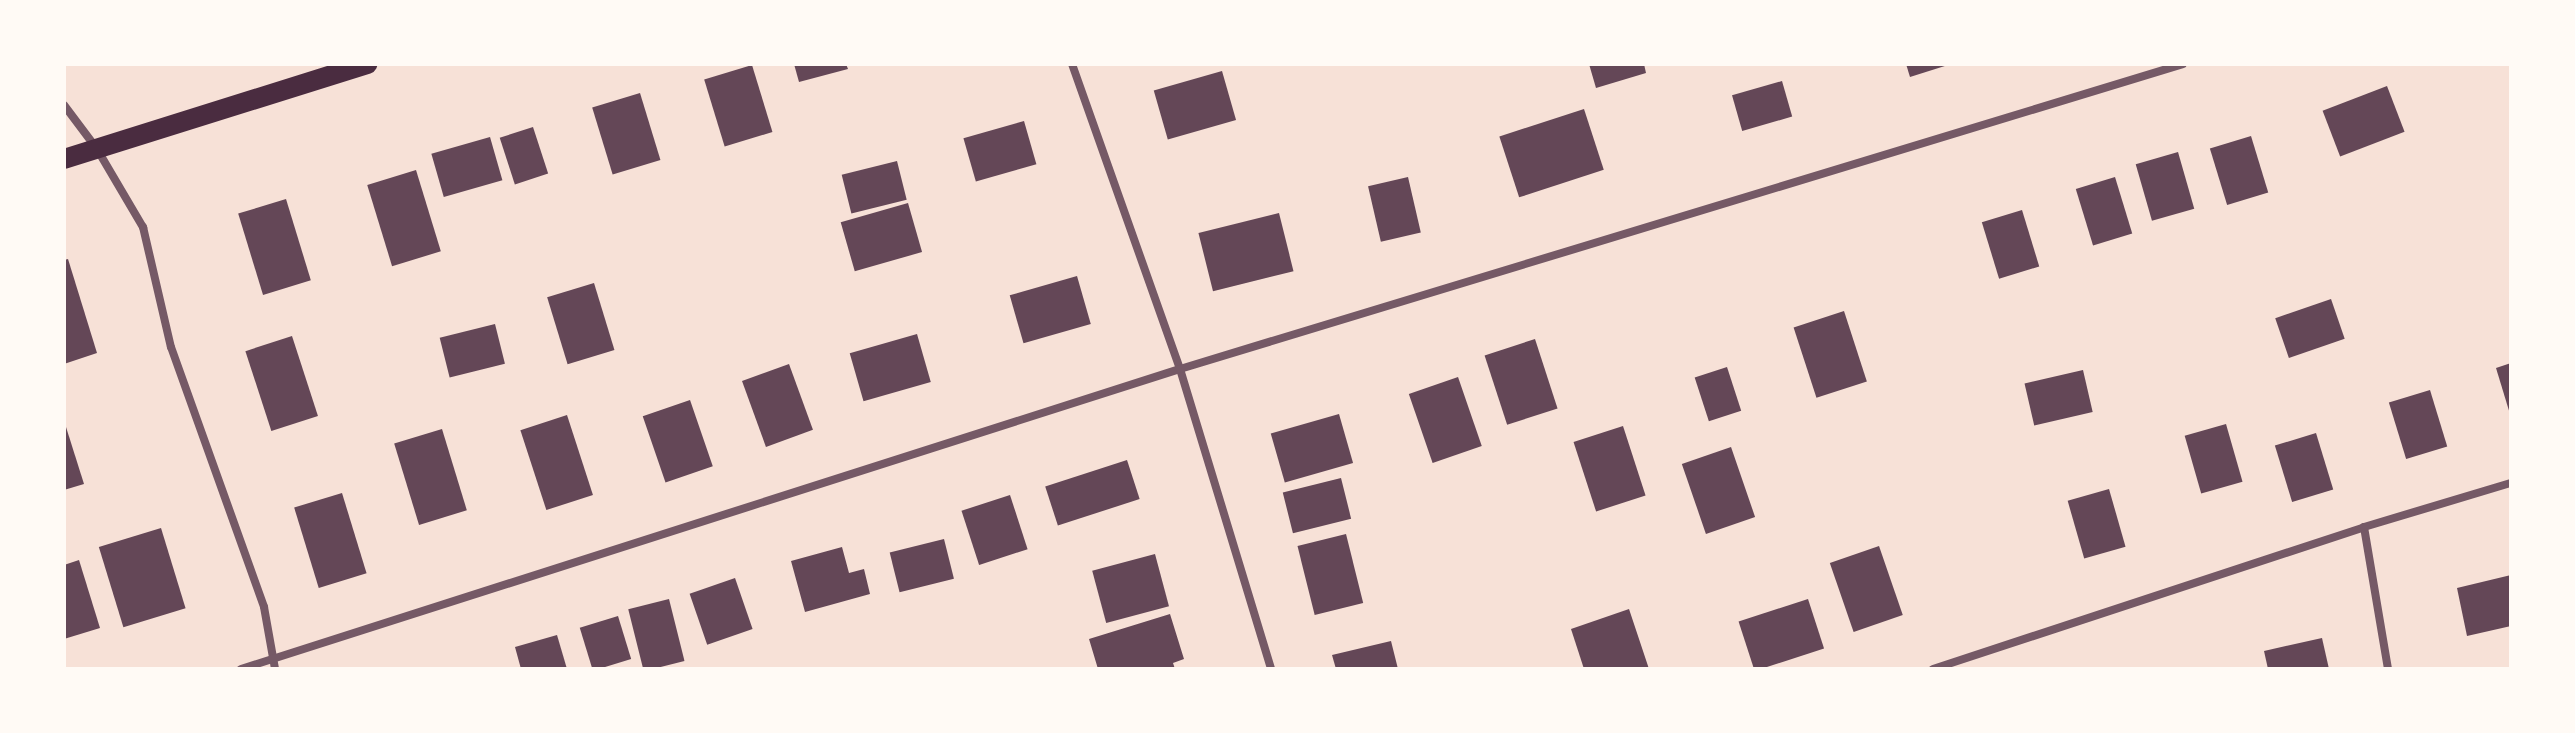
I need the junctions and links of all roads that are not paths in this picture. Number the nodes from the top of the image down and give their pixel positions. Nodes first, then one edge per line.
1 (367, 64) edge
2 (1072, 64) edge
3 (2183, 64) edge
4 (64, 105) edge
5 (97, 149) junction
6 (64, 159) edge
7 (1180, 369) junction
8 (2511, 483) edge
9 (2364, 527) junction
10 (274, 664) edge
11 (241, 669) edge
12 (1271, 669) edge
13 (1933, 669) edge
14 (2388, 669) edge

1 - 5 main road
2 - 7 street
3 - 7 street
4 - 5 street
5 - 6 main road
5 - 10 street
7 - 10 street
7 - 12 street
8 - 9 street
9 - 13 street
9 - 14 street
10 - 11 street

